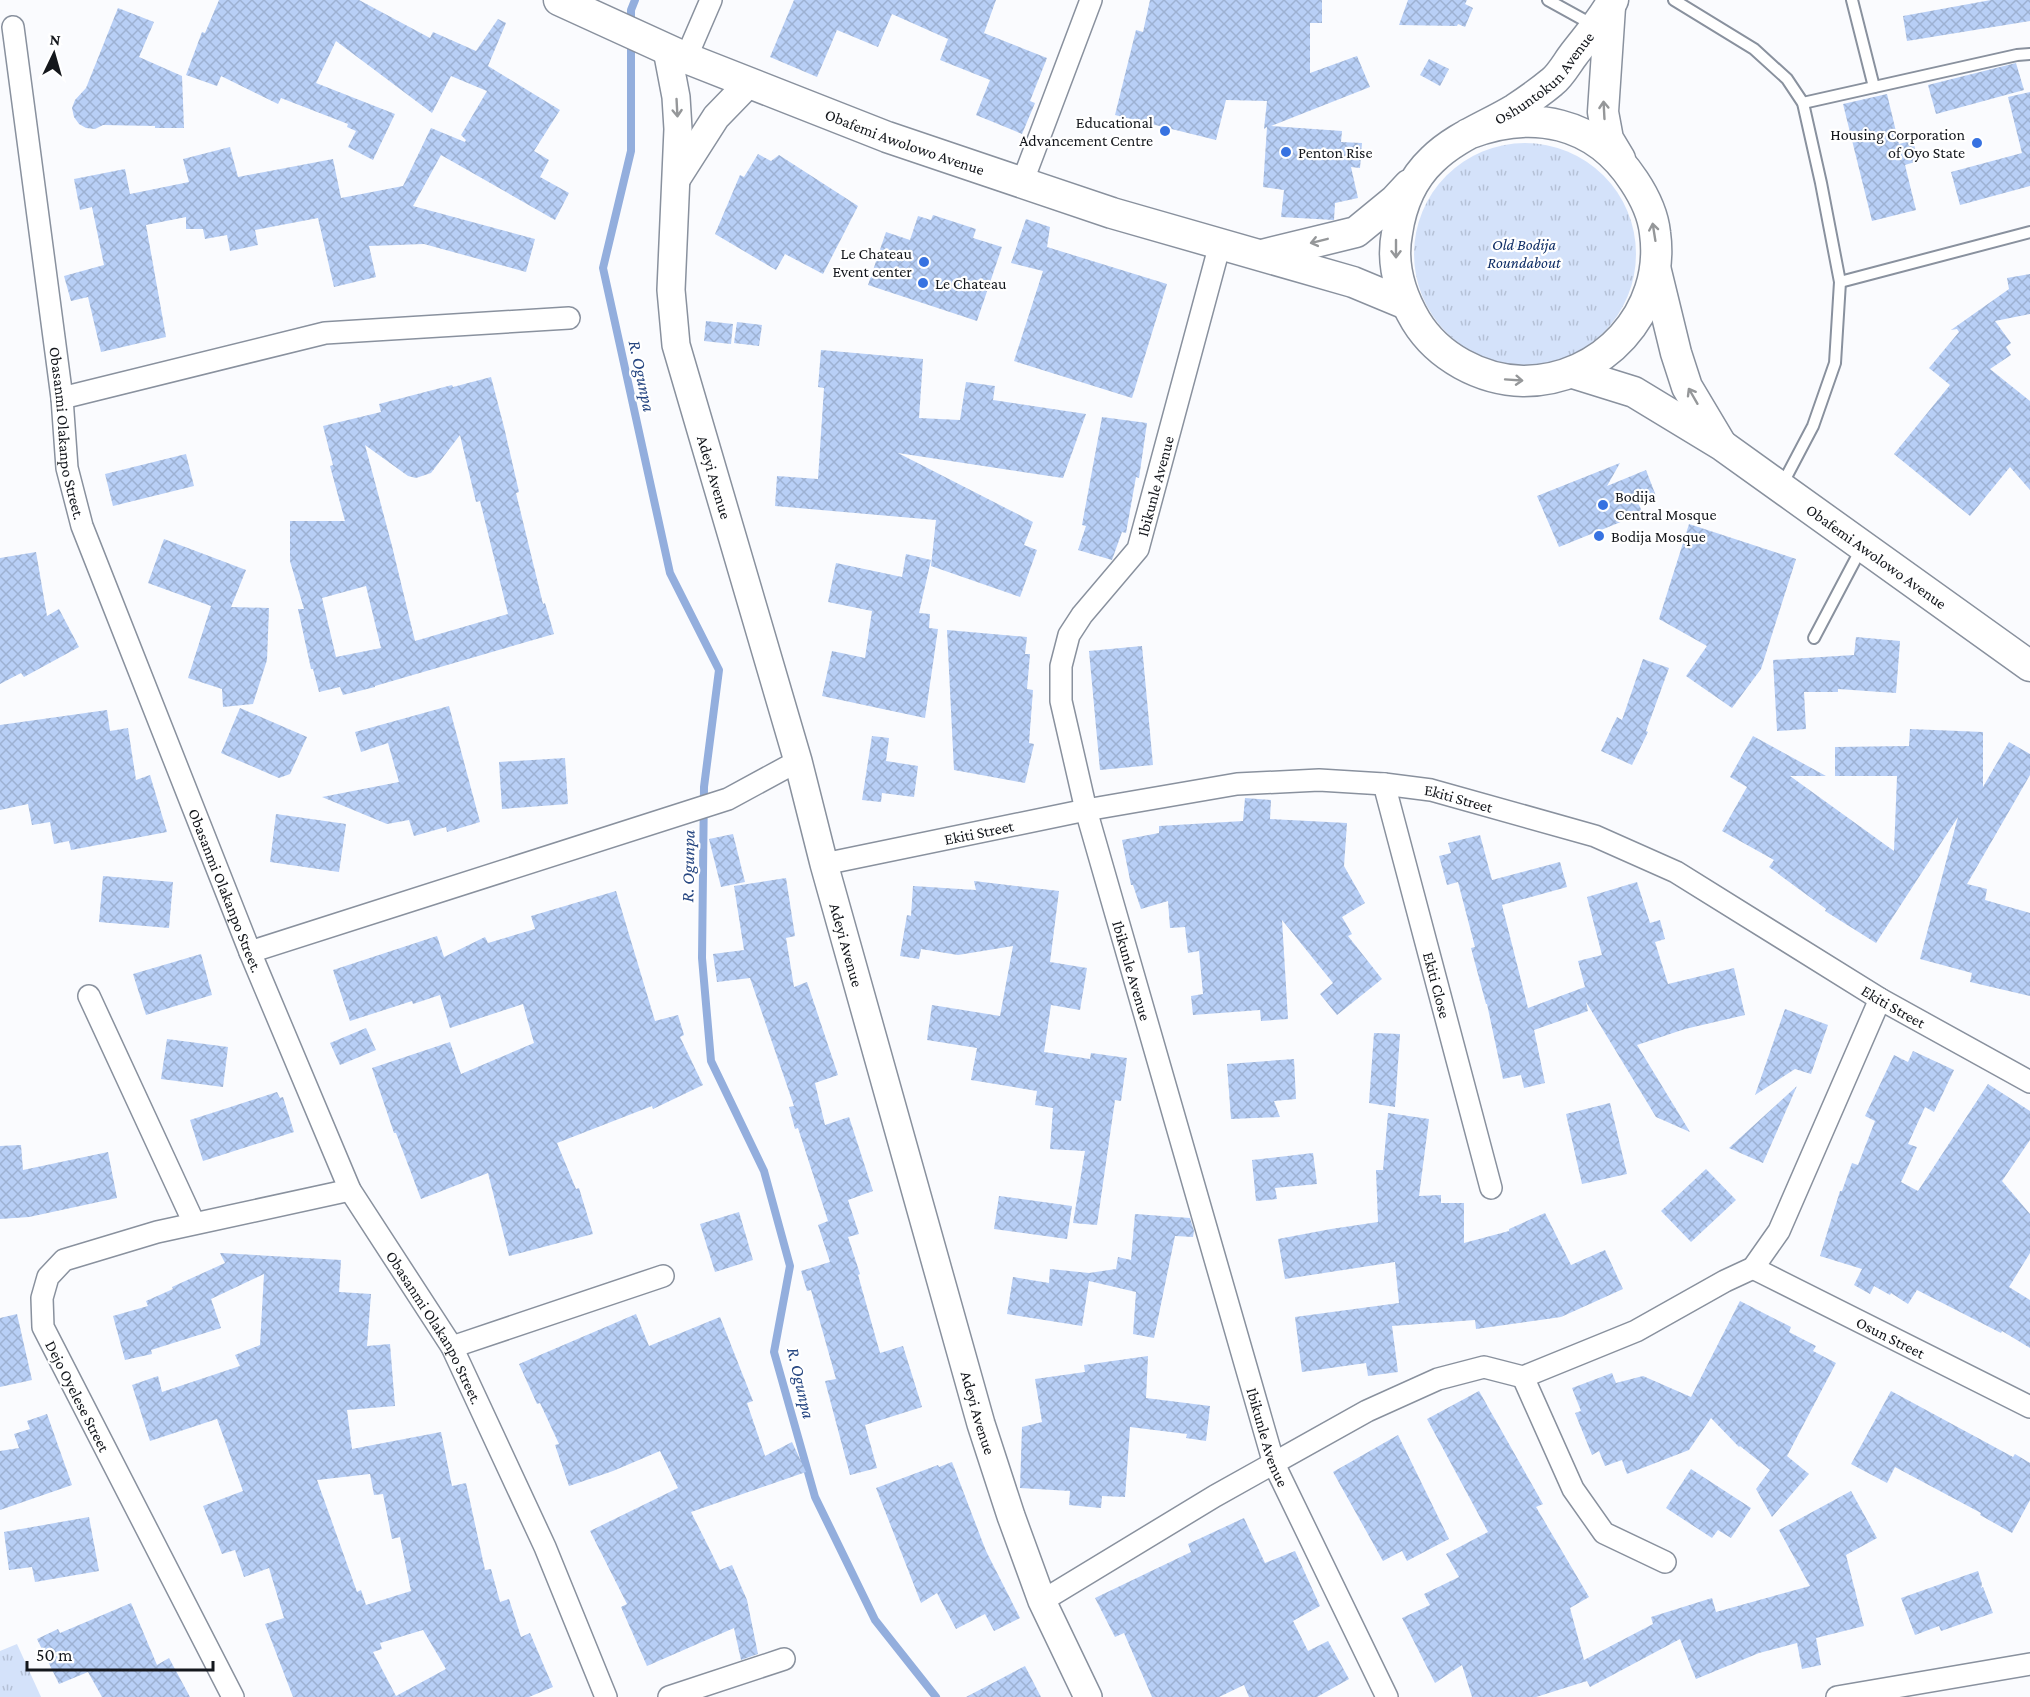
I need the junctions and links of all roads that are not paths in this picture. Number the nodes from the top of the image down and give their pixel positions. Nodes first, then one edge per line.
1 (559, 0) edge
2 (711, 0) edge
3 (1091, 0) edge
4 (1548, 0) edge
5 (1674, 0) edge
6 (1852, 0) edge
7 (1606, 11) edge
8 (13, 27) dead end
9 (677, 54) junction
10 (2030, 54) edge
11 (748, 84) junction
12 (1874, 87) junction
13 (1803, 103) junction
14 (1467, 134) junction
15 (1431, 160) junction
16 (1623, 164) junction
17 (677, 178) junction
18 (1022, 183) junction
19 (2030, 232) edge
20 (1220, 244) junction
21 (1259, 256) junction
22 (1656, 270) junction
23 (1840, 282) junction
24 (1406, 304) junction
25 (569, 318) dead end
26 (1573, 373) junction
27 (62, 398) junction
28 (1723, 446) junction
29 (1780, 488) junction
30 (1862, 547) junction
31 (1814, 638) dead end
32 (2030, 666) edge
33 (798, 761) junction
34 (1384, 784) junction
35 (1086, 810) junction
36 (824, 864) junction
37 (250, 952) junction
38 (89, 996) dead end
39 (1880, 999) junction
40 (2030, 1082) edge
41 (1491, 1188) dead end
42 (350, 1190) junction
43 (194, 1223) junction
44 (1754, 1268) junction
45 (663, 1276) dead end
46 (452, 1347) junction
47 (1524, 1377) junction
48 (2030, 1407) edge
49 (1274, 1464) junction
50 (1665, 1562) dead end
51 (1042, 1601) junction
52 (784, 1659) dead end
53 (2030, 1664) edge
54 (233, 1697) edge
55 (606, 1697) edge
56 (669, 1697) edge
57 (1088, 1697) edge
58 (1387, 1697) edge
59 (1837, 1697) edge

1 - 9 main road, Obafemi Awolowo Avenue
2 - 9 street
3 - 18 street
4 - 7 lane
5 - 13 lane
6 - 12 lane
7 - 14 main road, Oshuntokun Avenue
16 -> 7 main road, Oshuntokun Avenue
8 - 27 street, Obasanmi Olakanpo Street.
9 - 11 main road, Obafemi Awolowo Avenue
9 -> 17 street, Adeyi Avenue
10 - 12 lane
11 - 17 street, Adeyi Avenue
11 - 18 main road, Obafemi Awolowo Avenue
12 - 13 lane
13 - 23 lane
14 - 15 main road
14 - 16 main road
15 -> 21 main road
15 -> 24 main road
22 -> 16 main road
17 - 33 street, Adeyi Avenue
18 - 20 main road, Obafemi Awolowo Avenue
19 - 23 lane
20 - 21 main road, Obafemi Awolowo Avenue
20 - 35 street, Ibikunle Avenue
21 - 24 main road, Obafemi Awolowo Avenue
22 - 26 main road
28 -> 22 main road, Obafemi Awolowo Avenue
23 - 29 lane
24 -> 26 main road
25 - 27 street
26 - 28 main road, Obafemi Awolowo Avenue
27 - 37 street, Obasanmi Olakanpo Street.
28 - 29 main road, Obafemi Awolowo Avenue
29 - 30 main road, Obafemi Awolowo Avenue
30 - 31 lane
30 - 32 main road, Obafemi Awolowo Avenue
33 - 36 street, Adeyi Avenue
33 - 37 street
34 - 35 street, Ekiti Street
34 - 39 street, Ekiti Street
34 - 41 street, Ekiti Close
35 - 36 street, Ekiti Street
35 - 49 street, Ibikunle Avenue
36 - 51 street, Adeyi Avenue
37 - 42 street, Obasanmi Olakanpo Street.
38 - 43 street
39 - 40 street, Ekiti Street
39 - 44 street
42 - 43 street, Dejo Oyelese Street
42 - 46 street, Obasanmi Olakanpo Street.
43 - 54 street, Dejo Oyelese Street
44 - 47 street
44 - 48 street, Osun Street
45 - 46 street
46 - 55 street, Obasanmi Olakanpo Street.
47 - 49 street
47 - 50 street
49 - 51 street
49 - 58 street, Ibikunle Avenue
51 - 57 street, Adeyi Avenue
52 - 56 street
53 - 59 street

